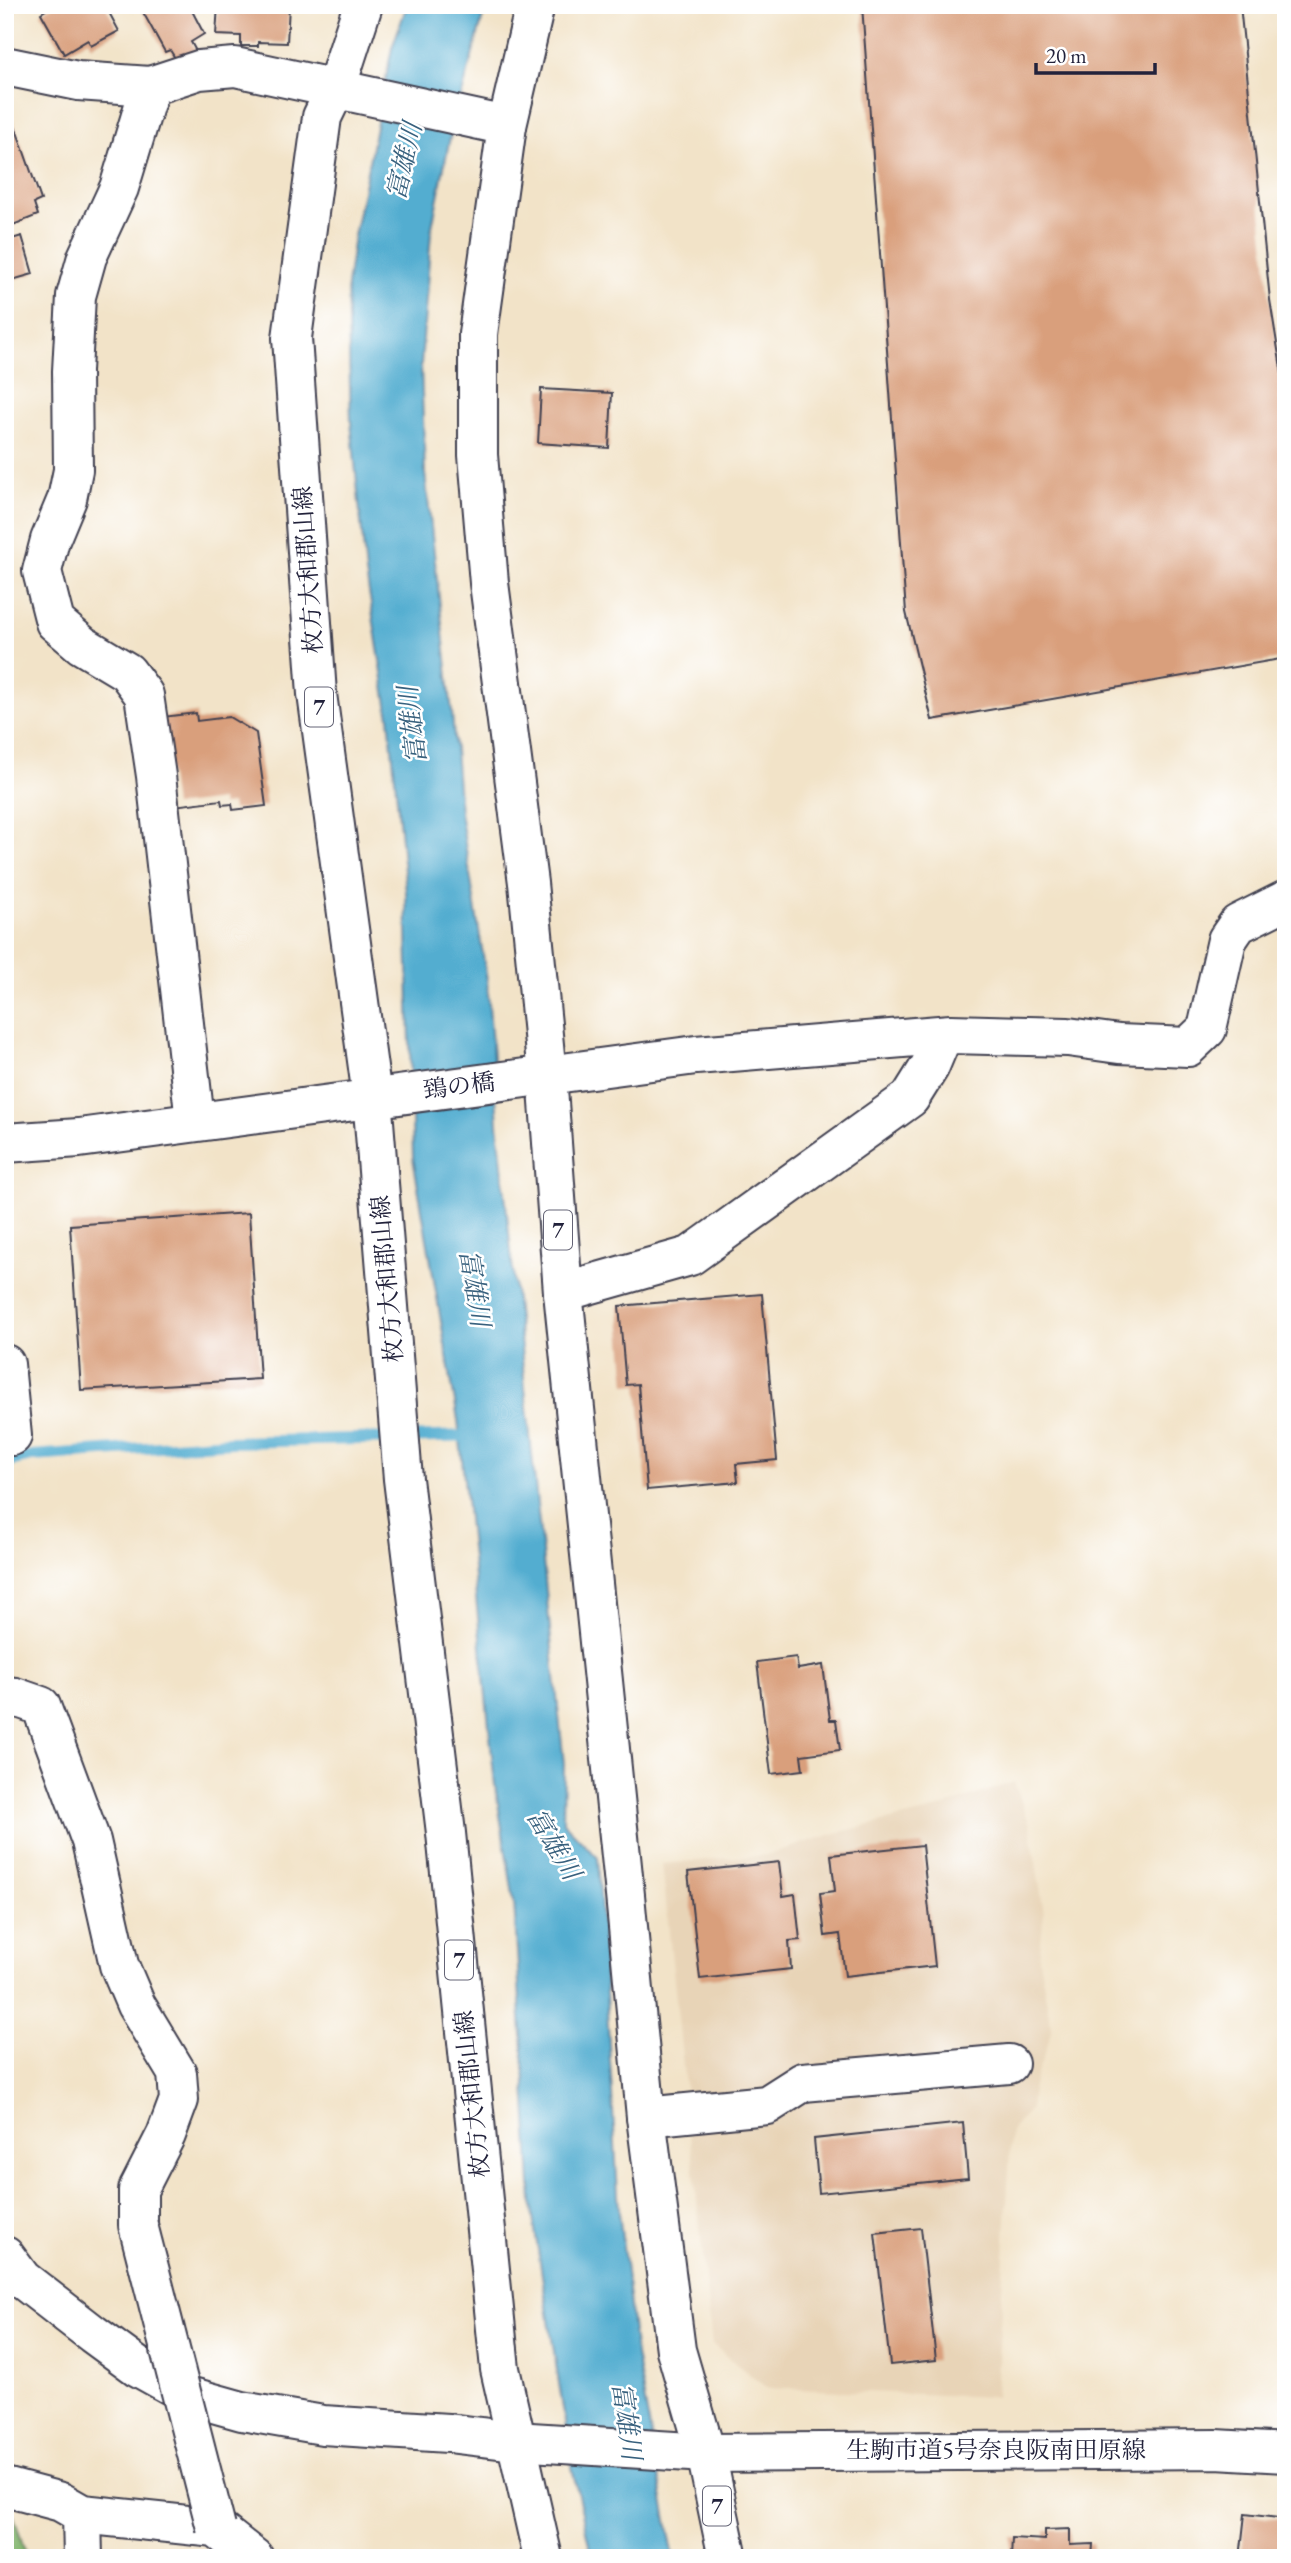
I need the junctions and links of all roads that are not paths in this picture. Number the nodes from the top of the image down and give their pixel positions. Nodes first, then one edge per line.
1 (363, 5) edge
2 (536, 5) edge
3 (5, 66) edge
4 (150, 86) junction
5 (337, 88) junction
6 (507, 126) junction
7 (1286, 900) edge
8 (943, 1035) junction
9 (547, 1074) junction
10 (372, 1097) junction
11 (195, 1121) junction
12 (5, 1143) edge
13 (563, 1292) junction
14 (5, 1364) edge
15 (12, 1436) dead end
16 (5, 1696) edge
17 (1009, 2064) dead end
18 (646, 2118) junction
19 (5, 2256) edge
20 (515, 2441) junction
21 (706, 2453) junction
22 (1286, 2454) edge
23 (5, 2487) edge
24 (82, 2514) junction
25 (216, 2528) junction
26 (83, 2558) edge
27 (254, 2558) edge
28 (542, 2558) edge
29 (728, 2558) edge

1 - 5 street, 枚方大和郡山線 / 7
2 - 6 street, 7
3 - 4 street
4 - 5 street
4 - 11 street
5 - 6 street
5 - 10 street, 枚方大和郡山線 / 7
6 - 9 street, 7
7 - 8 street, 鵄の橋
8 - 9 street, 鵄の橋
8 - 13 street
9 - 10 street, 鵄の橋
9 - 13 street, 7
10 - 11 street, 鵄の橋
10 - 20 street, 枚方大和郡山線 / 7
11 - 12 street, 鵄の橋
13 - 18 street, 7
14 - 15 street
16 - 25 street, bridge
17 - 18 street
18 - 21 street, 7
19 - 20 street
20 - 21 street, 生駒市道5号奈良阪南田原線
20 - 28 street, 枚方大和郡山線 / 7
21 - 22 street, 生駒市道5号奈良阪南田原線
21 - 29 street, 7
23 - 24 street
24 - 25 street
24 - 26 street
25 - 27 street

